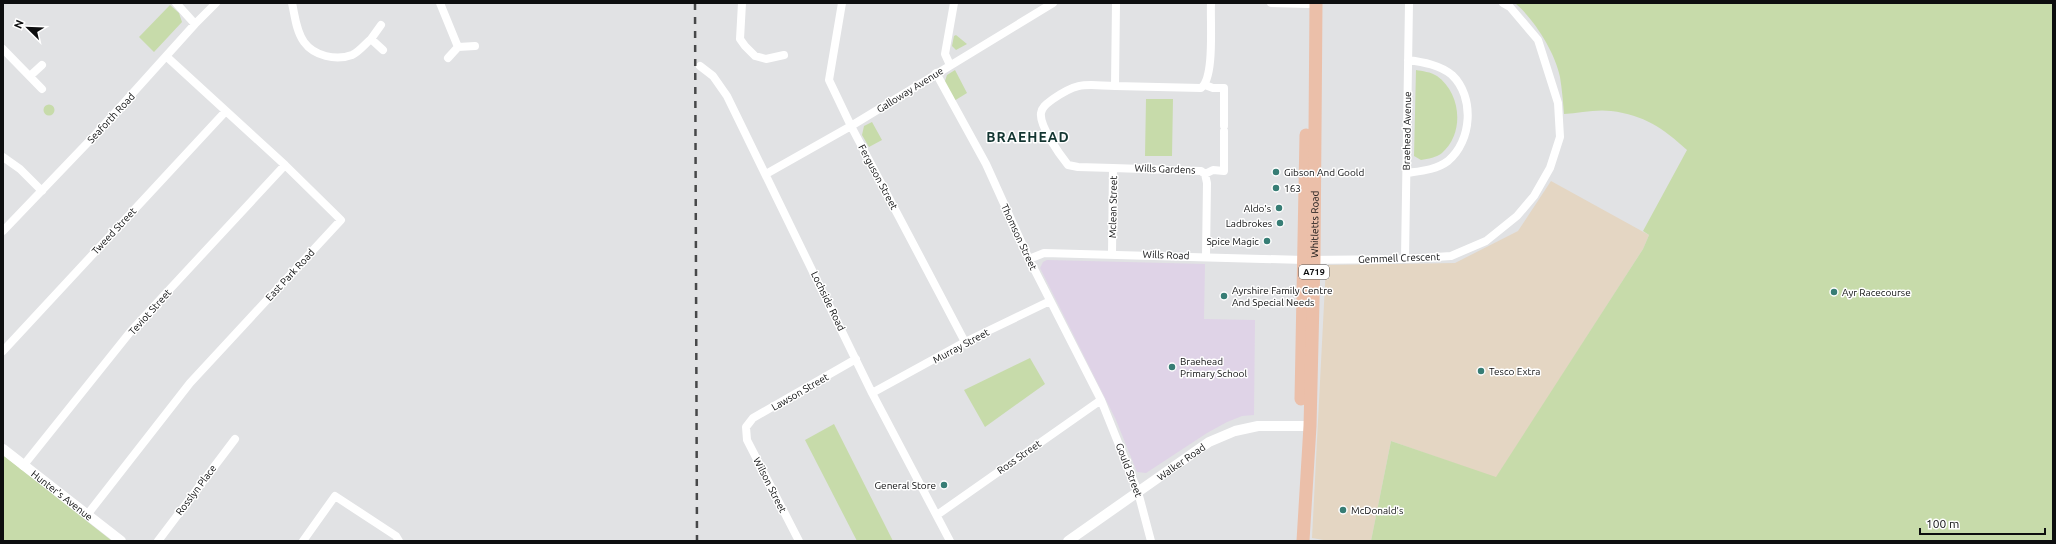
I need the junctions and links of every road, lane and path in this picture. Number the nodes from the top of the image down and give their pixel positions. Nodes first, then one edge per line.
1 (176, 3) edge
2 (216, 3) edge
3 (292, 3) edge
4 (440, 3) edge
5 (742, 3) edge
6 (842, 3) edge
7 (954, 3) edge
8 (1053, 3) edge
9 (1116, 3) edge
10 (1211, 3) edge
11 (1271, 3) edge
12 (1311, 3) edge
13 (1409, 3) edge
14 (1503, 3) edge
15 (195, 24) junction
16 (381, 25) dead end
17 (371, 38) junction
18 (475, 46) dead end
19 (458, 47) junction
20 (3, 49) edge
21 (383, 50) dead end
22 (784, 55) dead end
23 (167, 57) junction
24 (448, 58) dead end
25 (1408, 60) junction
26 (42, 65) dead end
27 (950, 65) junction
28 (700, 66) dead end
29 (936, 73) junction
30 (30, 76) junction
31 (1205, 85) junction
32 (1115, 86) junction
33 (42, 89) dead end
34 (225, 112) junction
35 (851, 126) junction
36 (3, 157) edge
37 (285, 165) junction
38 (1113, 168) junction
39 (1407, 173) junction
40 (766, 174) junction
41 (1205, 174) junction
42 (42, 191) junction
43 (3, 231) edge
44 (1112, 254) junction
45 (1206, 256) junction
46 (1029, 259) junction
47 (1405, 259) junction
48 (1309, 260) junction
49 (1050, 301) junction
50 (965, 342) junction
51 (3, 352) edge
52 (856, 359) junction
53 (872, 393) junction
54 (1101, 400) junction
55 (1305, 426) junction
56 (746, 427) joint
57 (235, 439) dead end
58 (3, 449) edge
59 (24, 466) junction
60 (1138, 492) junction
61 (87, 515) junction
62 (937, 515) junction
63 (121, 541) edge
64 (158, 541) edge
65 (303, 541) edge
66 (399, 541) edge
67 (799, 541) edge
68 (950, 541) edge
69 (1068, 541) edge
70 (1151, 541) edge
71 (1296, 541) edge
72 (1303, 541) edge

1 - 15 street
2 - 15 street, Seaforth Road
3 - 17 street
4 - 19 street
5 - 22 street
6 - 35 street, Ferguson Street
7 - 27 street
8 - 27 street, Galloway Avenue
9 - 32 street
10 - 31 street
11 - 12 street
12 - 48 main road, Whitletts Road / A719
13 - 25 street, Braehead Avenue
14 - 47 street, Gemmell Crescent
15 - 23 street, Seaforth Road
16 - 17 street
17 - 21 street
18 - 19 street
19 - 24 street
20 - 30 street
23 - 34 street, East Park Road
23 - 42 street, Seaforth Road
25 - 39 street, Braehead Avenue
25 - 39 street
26 - 30 street
27 - 29 street, Galloway Avenue
28 - 40 street, Lochside Road
29 - 35 street, Galloway Avenue
29 - 46 street, Thomson Street
30 - 33 street
31 - 32 street, Mclean Street
31 - 41 street, Mclean Street
32 - 38 street, Mclean Street
34 - 37 street, East Park Road
34 - 51 street, Tweed Street
35 - 40 street, Galloway Avenue
35 - 50 street, Ferguson Street
36 - 42 street
37 - 59 street, Teviot Street
37 - 61 street, East Park Road
38 - 41 street, Wills Gardens
38 - 44 street, Mclean Street
39 - 47 street, Braehead Avenue
40 - 52 street, Lochside Road
41 - 45 street, Wills Gardens
42 - 43 street, Seaforth Road
44 - 45 street, Wills Road
44 - 46 street, Wills Road
45 - 48 street, Wills Road
46 - 49 street, Thomson Street
47 - 48 street, Gemmell Crescent
48 - 55 main road, Whitletts Road / A719
49 - 50 street, Murray Street
49 - 54 street, Thomson Street
50 - 53 street, Murray Street
52 - 53 street, Lochside Road
52 - 56 street, Lawson Street
53 - 62 street, Lochside Road
54 - 60 street, Gould Street
54 - 62 street, Ross Street
55 - 60 street, Walker Road
55 - 71 main road, Whitletts Road / A719
55 - 72 main road, Whitletts Road / A719
56 - 67 street, Wilson Street
57 - 64 street, Rosslyn Place
58 - 59 street, Hunter's Avenue
59 - 61 street, Hunter's Avenue
60 - 69 street, Walker Road
60 - 70 street, Gould Street
61 - 63 street, Hunter's Avenue
62 - 68 street, Lochside Road
65 - 66 street

